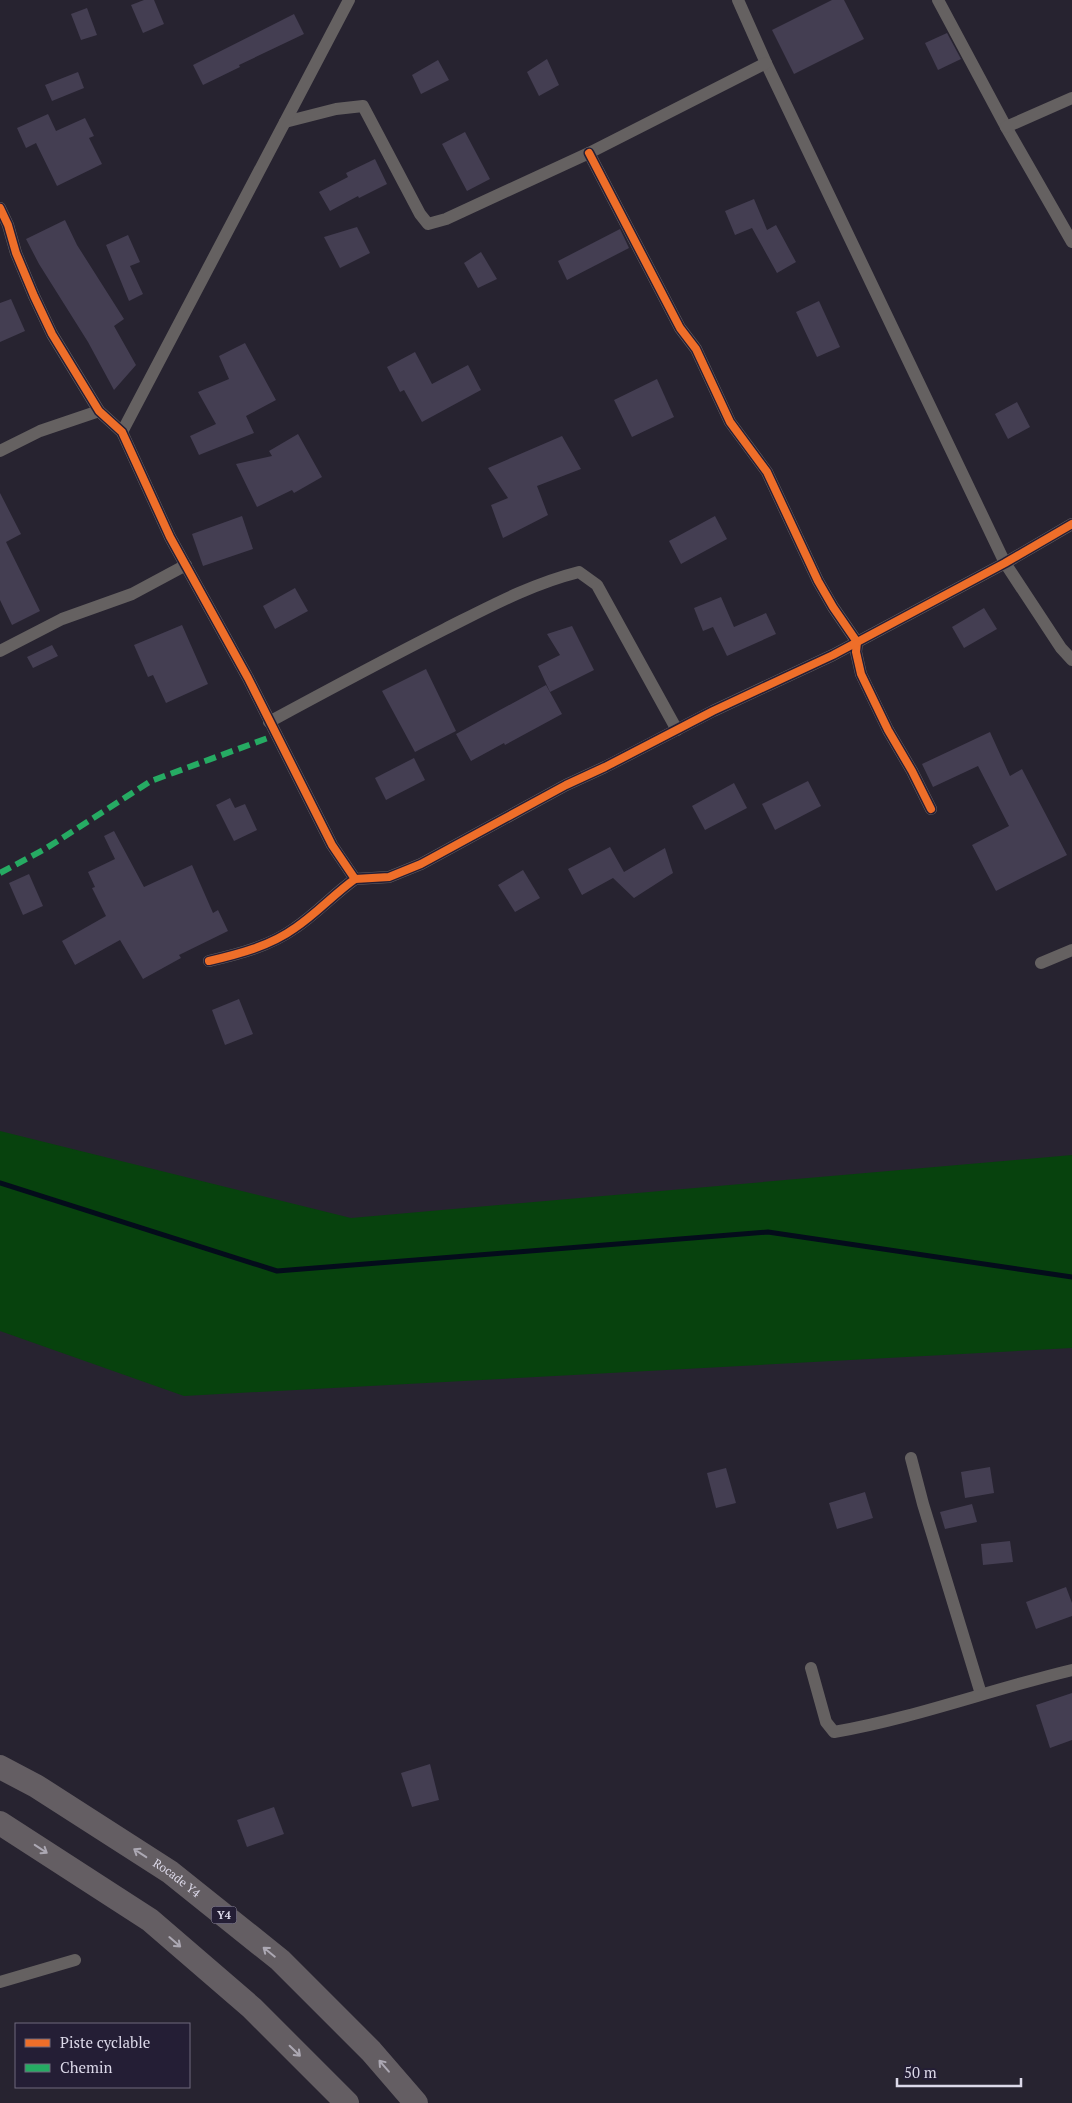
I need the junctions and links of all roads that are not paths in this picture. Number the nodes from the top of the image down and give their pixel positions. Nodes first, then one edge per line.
1 (349, 0) edge
2 (738, 0) edge
3 (938, 0) edge
4 (766, 63) junction
5 (1072, 98) edge
6 (285, 122) junction
7 (1006, 127) junction
8 (589, 153) junction
9 (0, 208) edge
10 (1072, 242) edge
11 (99, 411) junction
12 (122, 432) junction
13 (0, 451) edge
14 (1072, 524) edge
15 (1005, 563) junction
16 (186, 566) junction
17 (857, 642) junction
18 (0, 651) edge
19 (1072, 660) edge
20 (269, 722) junction
21 (677, 730) junction
22 (931, 810) dead end
23 (355, 879) junction
24 (1072, 950) edge
25 (209, 961) dead end
26 (1041, 963) dead end
27 (911, 1458) dead end
28 (811, 1668) dead end
29 (1072, 1670) edge
30 (981, 1694) junction
31 (0, 1767) edge
32 (0, 1823) edge
33 (75, 1960) dead end
34 (0, 1982) edge
35 (347, 2103) edge
36 (416, 2103) edge

1 - 6 street
2 - 4 street
3 - 7 street
4 - 8 street
4 - 15 street
5 - 7 street
6 - 8 street
6 - 12 street
7 - 10 street
8 - 17 street
9 - 11 street
11 - 12 street
11 - 13 street
12 - 16 street
14 - 15 street
15 - 17 street
15 - 19 street
16 - 18 street
16 - 20 street
17 - 21 street
17 - 22 street
20 - 21 street
20 - 23 street
21 - 23 street
23 - 25 street
24 - 26 street
27 - 30 street
28 - 30 street
29 - 30 street
36 -> 31 highway, Rocade Y4 / Y4
32 -> 35 highway
33 - 34 street

